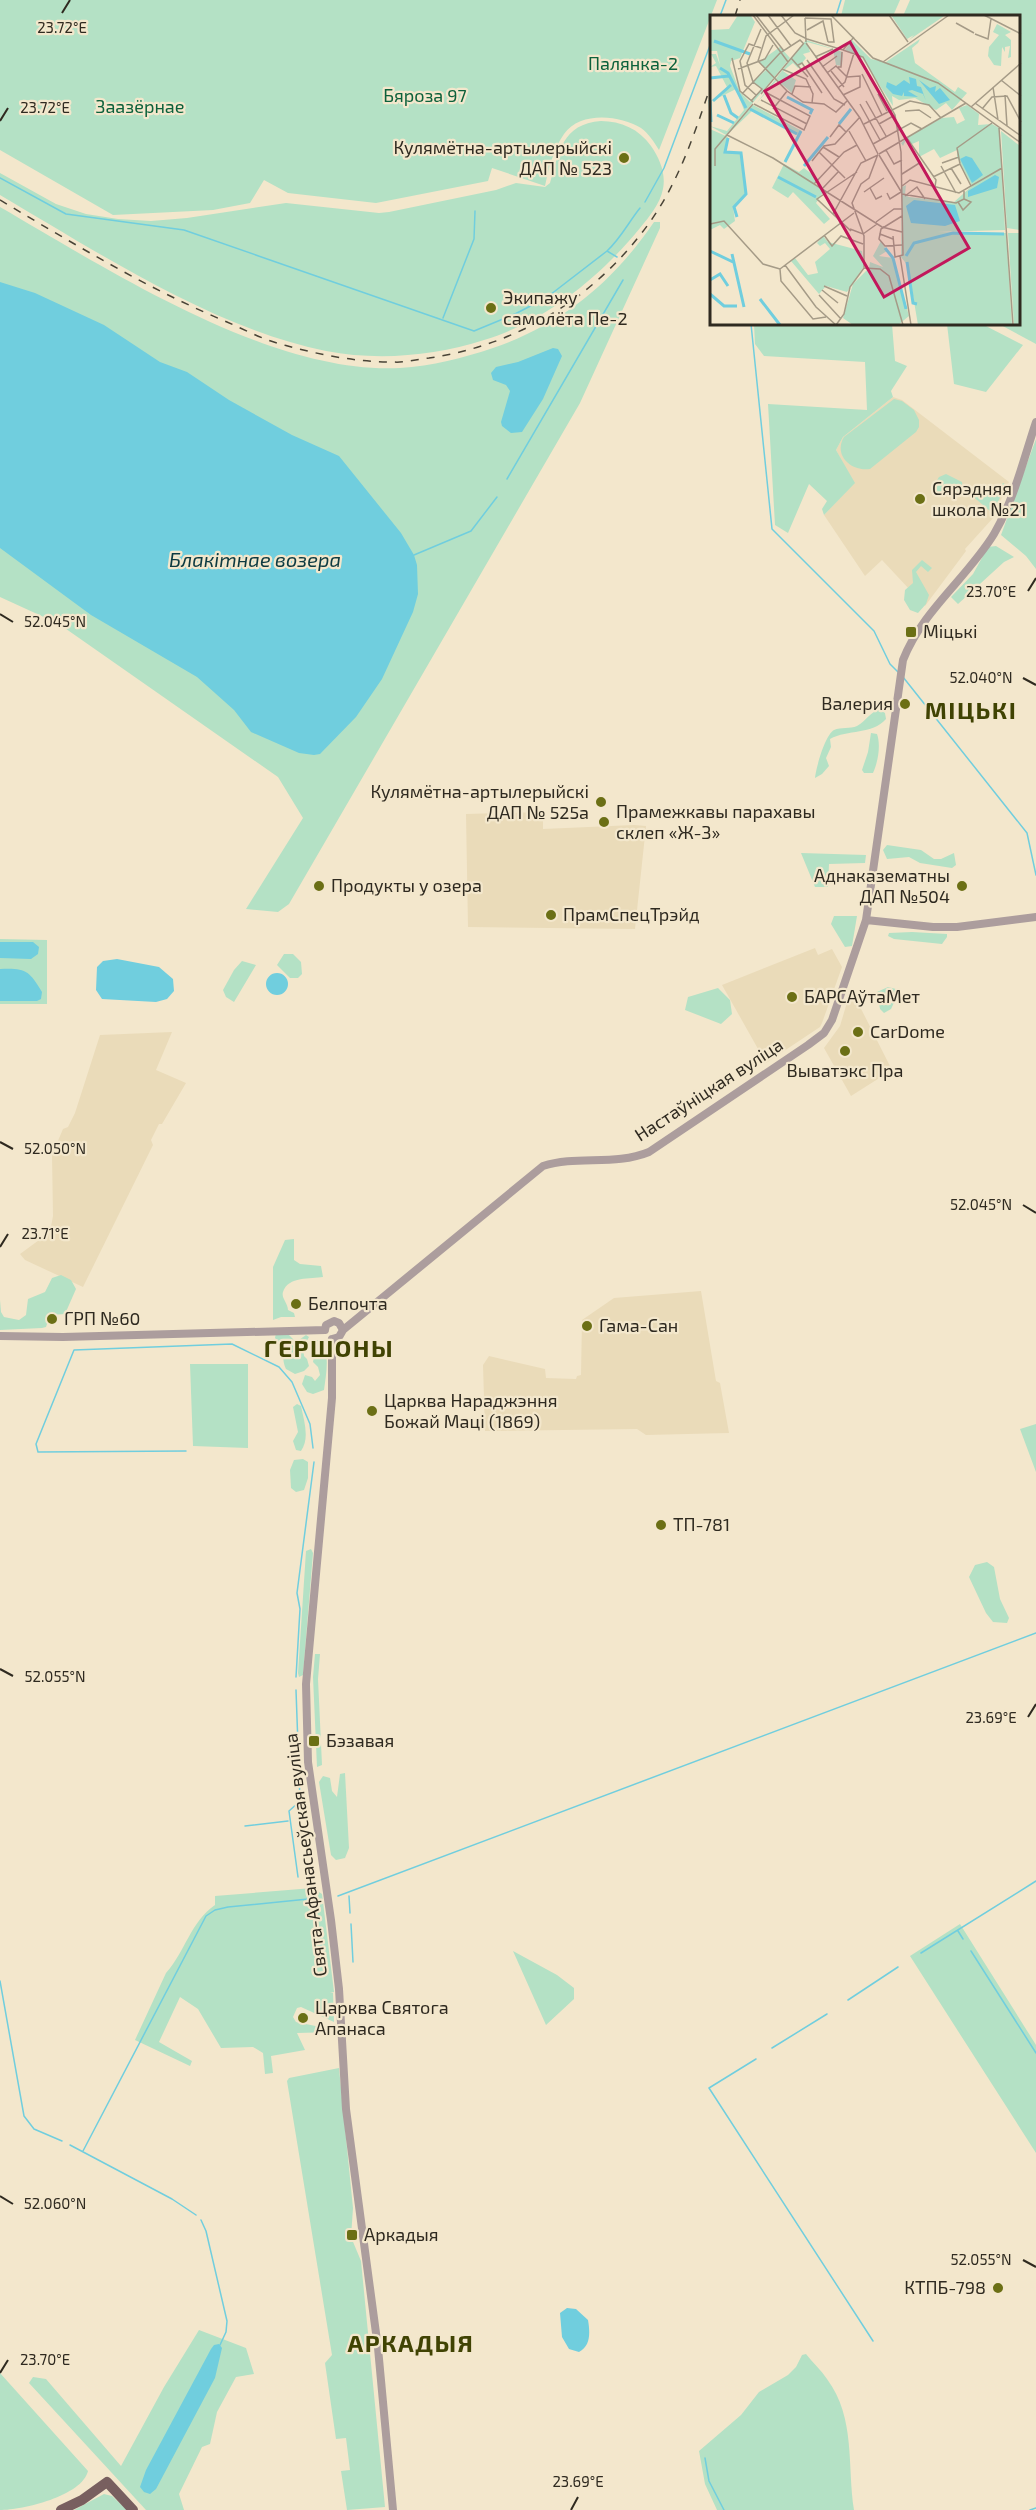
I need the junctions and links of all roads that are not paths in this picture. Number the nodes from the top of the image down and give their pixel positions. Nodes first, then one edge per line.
1 (1036, 422) edge
2 (1036, 917) edge
3 (866, 920) junction
4 (325, 1330) junction
5 (343, 1330) junction
6 (0, 1336) edge
7 (332, 1339) junction
8 (61, 2510) edge
9 (133, 2510) edge
10 (393, 2510) edge

1 - 3 street
2 - 3 street
3 - 5 street, Настаўніцкая вуліца
4 - 5 street
4 - 6 street
4 - 7 street
5 - 7 street
7 - 10 street, Свята-Афанасьеўская вуліца
8 - 9 main road

